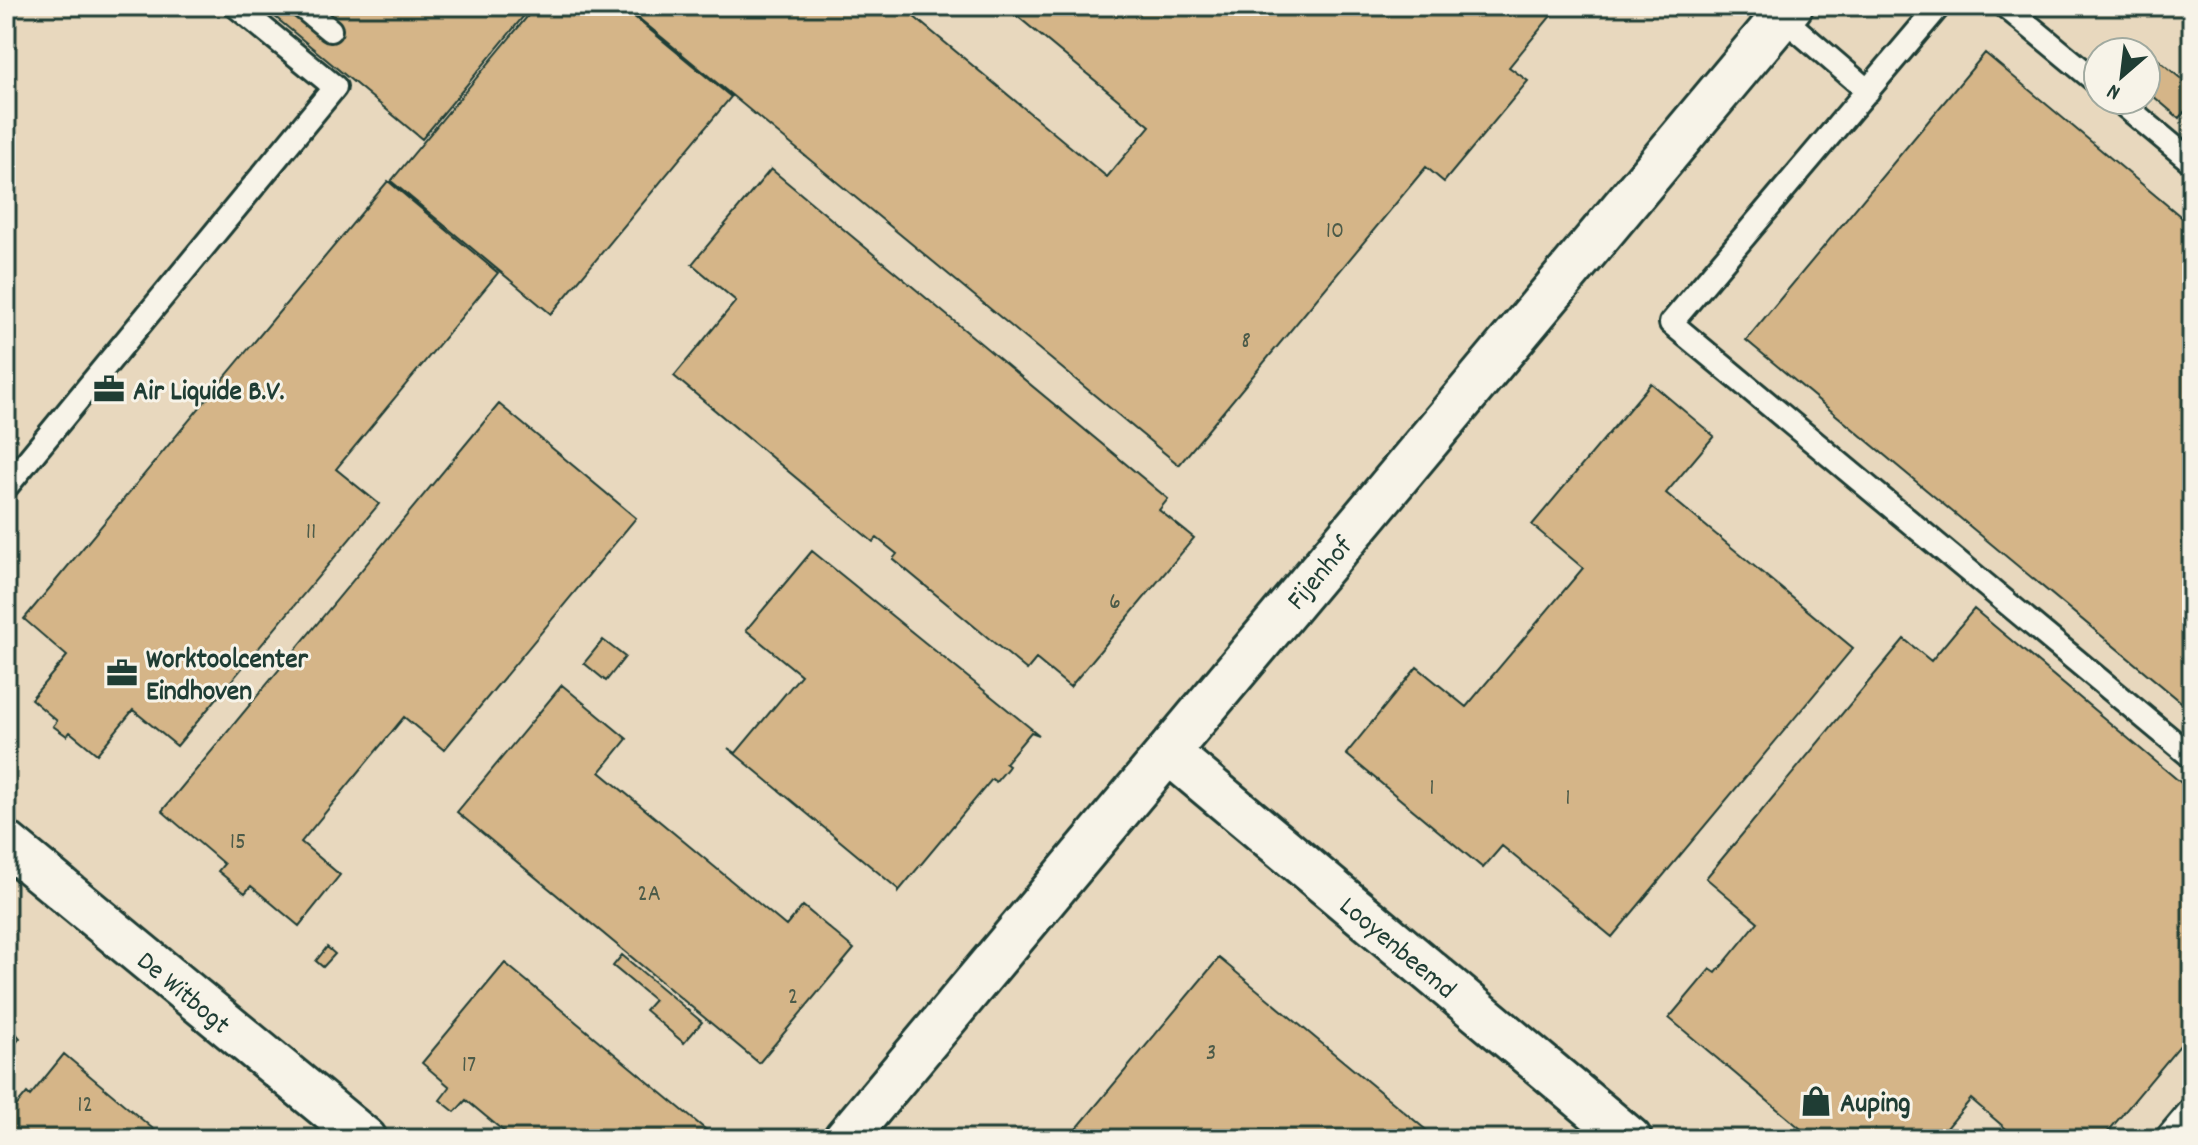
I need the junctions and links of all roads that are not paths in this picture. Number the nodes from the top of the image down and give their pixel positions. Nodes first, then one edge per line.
1 (236, 6) edge
2 (301, 6) edge
3 (1939, 6) edge
4 (2005, 6) edge
5 (1787, 12) edge
6 (330, 30) dead end
7 (2082, 70) edge
8 (1868, 91) junction
9 (2137, 116) edge
10 (2192, 162) edge
11 (6, 487) edge
12 (1168, 752) junction
13 (2192, 757) edge
14 (6, 843) edge
15 (2192, 1108) edge
16 (365, 1139) edge
17 (845, 1139) edge
18 (1630, 1139) edge
19 (2166, 1139) edge

1 - 11 lane
2 - 6 lane
3 - 8 lane
4 - 7 lane
5 - 8 lane
5 - 12 street, Fijenhof
8 - 13 lane
9 - 10 lane
12 - 17 street, Fijenhof
12 - 18 street, Looyenbeemd
14 - 16 street, De Witbogt
15 - 19 lane

